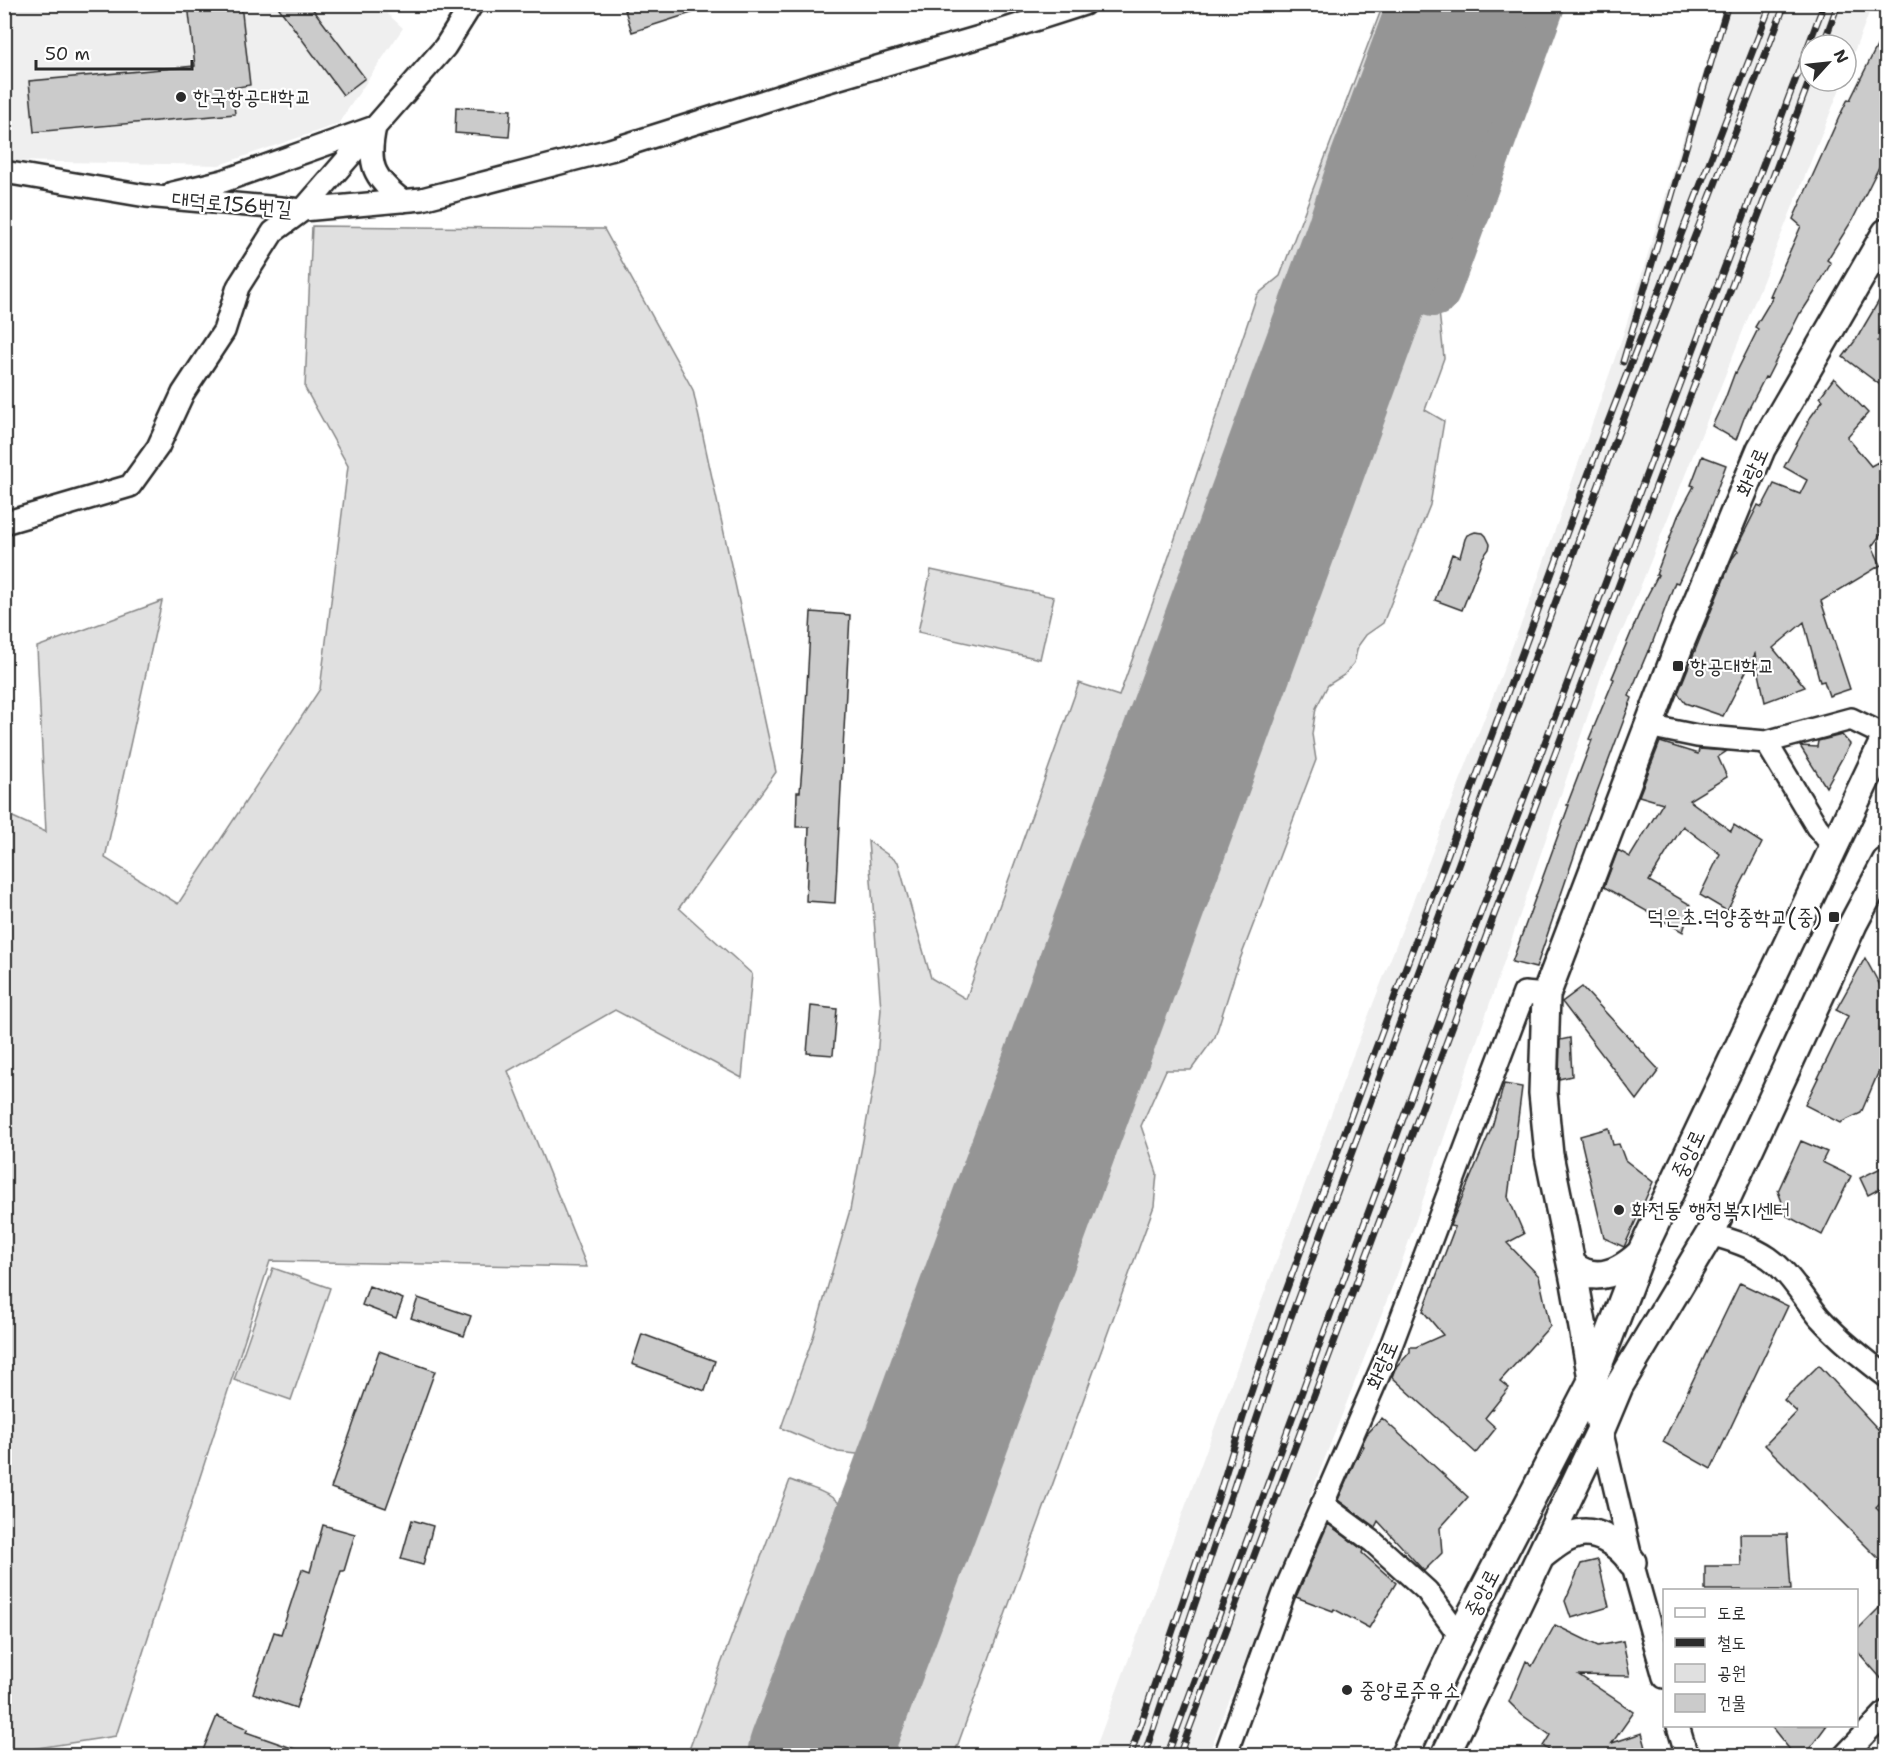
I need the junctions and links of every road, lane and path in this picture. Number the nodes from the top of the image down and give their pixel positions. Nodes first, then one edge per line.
1 (472, 4) edge
2 (1084, 4) edge
3 (375, 127) junction
4 (4, 172) edge
5 (158, 197) junction
6 (403, 201) junction
7 (303, 210) junction
8 (1887, 233) edge
9 (4, 523) edge
10 (1648, 726) junction
11 (1887, 736) edge
12 (1766, 742) junction
13 (1834, 847) junction
14 (1887, 862) edge
15 (1546, 995) junction
16 (1710, 1234) junction
17 (1641, 1253) junction
18 (1572, 1265) junction
19 (1887, 1376) edge
20 (1592, 1381) junction
21 (1601, 1429) junction
22 (1322, 1504) junction
23 (1541, 1555) junction
24 (1632, 1562) junction
25 (1460, 1636) junction
26 (1663, 1670) edge
27 (1887, 1712) edge
28 (1679, 1727) edge
29 (1225, 1755) edge
30 (1404, 1755) edge
31 (1445, 1755) edge
32 (1687, 1755) edge
33 (1845, 1755) edge

1 - 3 street, 대덕로156번길
2 - 6 street
3 - 5 street
3 - 6 street
3 - 7 street, 대덕로156번길
4 - 5 street, 대덕로156번길
5 - 7 street, 대덕로156번길
6 - 7 street
7 - 9 street
8 - 10 main road, 화랑로
10 - 12 street
10 - 15 main road, 화랑로
11 - 12 street
11 - 13 main road, 중앙로
12 - 13 street
13 - 17 main road, 중앙로
14 - 16 main road, 중앙로
15 - 18 main road, 화랑로
15 - 22 street, 화랑로
16 - 19 street
16 - 21 main road, 중앙로
17 - 18 main road
17 - 20 main road, 중앙로
18 - 20 main road, 화랑로
20 - 21 main road, 화랑로
20 - 25 main road, 중앙로
21 - 23 main road, 중앙로
21 - 24 street
22 - 25 street, 중앙로
22 - 29 street, 화랑로
23 - 24 main road
23 - 31 main road, 중앙로
24 - 26 street
25 - 30 main road, 중앙로
27 - 33 street
28 - 32 street

